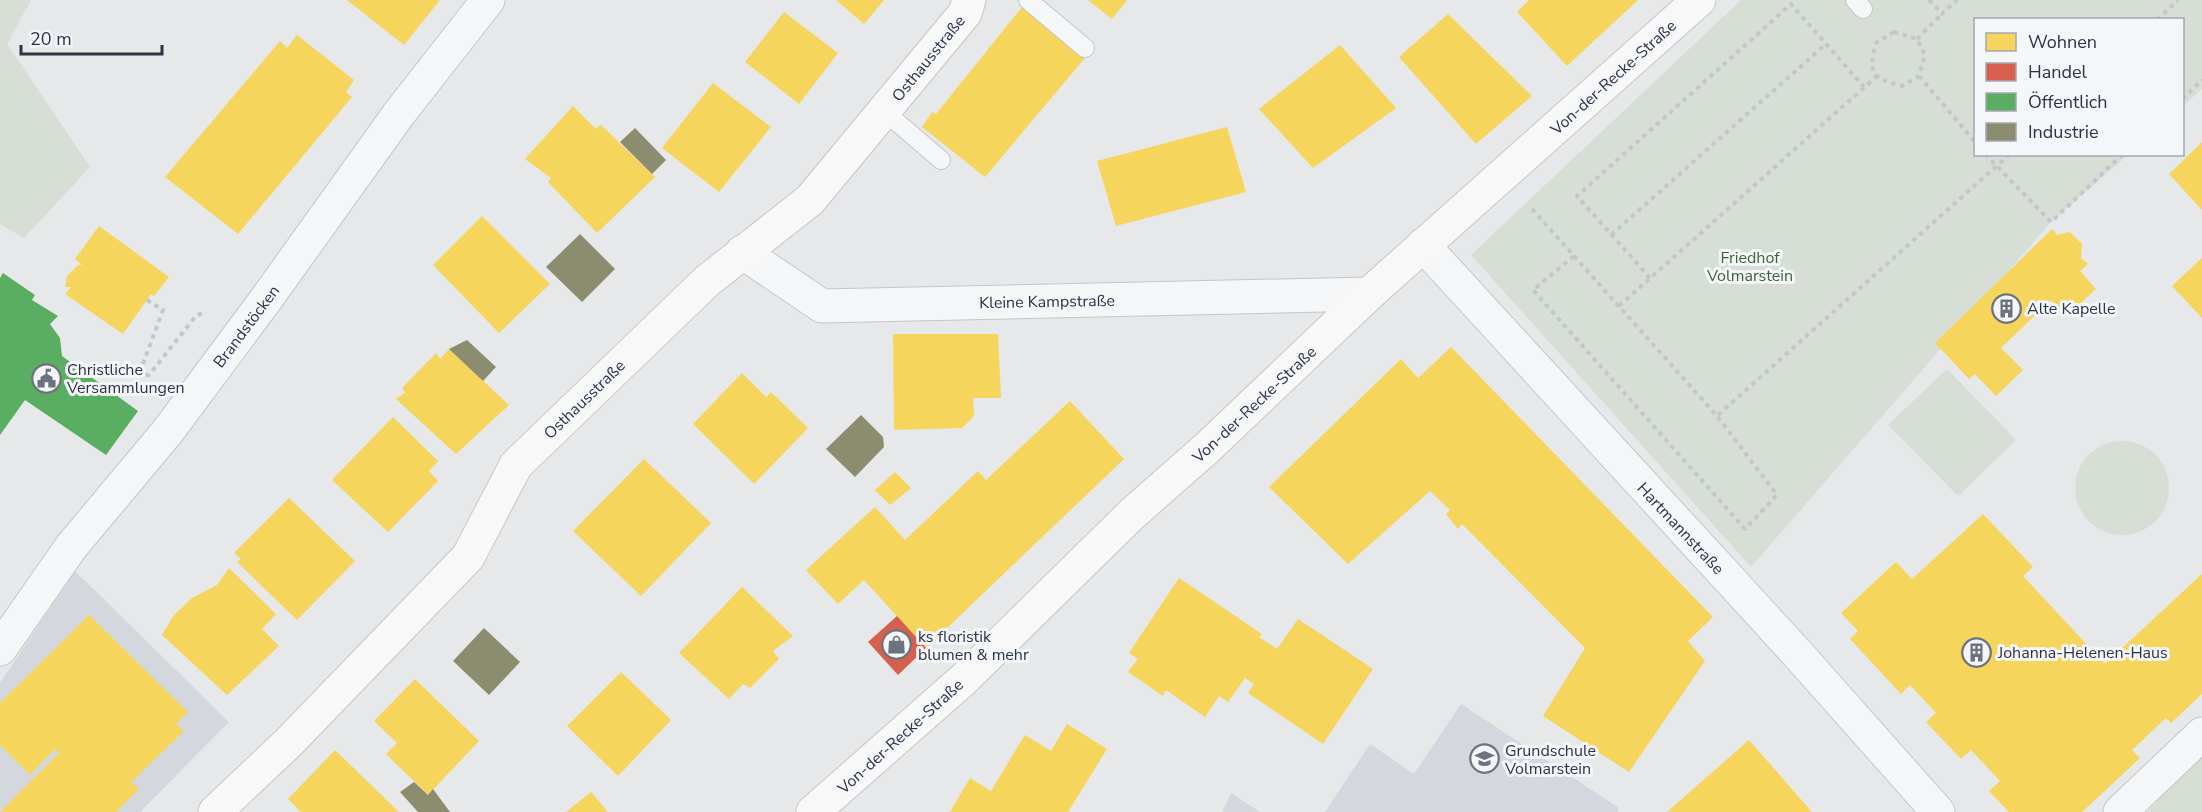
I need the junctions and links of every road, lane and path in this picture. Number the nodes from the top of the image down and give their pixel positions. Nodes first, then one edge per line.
1 (488, 0) edge
2 (969, 0) edge
3 (1028, 0) edge
4 (1700, 0) edge
5 (1796, 0) edge
6 (1929, 0) edge
7 (1957, 0) edge
8 (2178, 0) edge
9 (1791, 4) junction
10 (1942, 14) junction
11 (2159, 18) edge
12 (1917, 39) junction
13 (1826, 44) junction
14 (1085, 48) dead end
15 (1877, 76) junction
16 (1919, 76) junction
17 (2202, 80) edge
18 (1864, 87) junction
19 (2184, 97) edge
20 (884, 111) junction
21 (1974, 141) edge
22 (1987, 156) edge
23 (2008, 156) edge
24 (2121, 156) edge
25 (941, 160) dead end
26 (1996, 167) junction
27 (1532, 209) dead end
28 (1611, 235) junction
29 (1423, 245) junction
30 (742, 252) junction
31 (1574, 256) junction
32 (1650, 278) junction
33 (1370, 294) junction
34 (147, 300) dead end
35 (1619, 306) junction
36 (206, 320) dead end
37 (1717, 416) junction
38 (0, 649) edge
39 (2202, 734) edge
40 (215, 812) edge
41 (813, 812) edge
42 (1938, 812) edge
43 (2120, 812) edge

1 - 38 street, Brandstöcken
2 - 20 street, Osthausstraße
3 - 14 lane
4 - 29 street, Von-der-Recke-Straße
5 - 9 path
6 - 10 path
7 - 10 path
8 - 11 path
9 - 13 path
9 - 28 path
10 - 12 path
12 - 15 path
12 - 16 path
13 - 18 path
13 - 28 path
15 - 16 path
15 - 18 path
16 - 21 path
17 - 19 path
18 - 32 path
20 - 25 lane
20 - 30 street, Osthausstraße
22 - 26 path
23 - 26 path
24 - 26 path
26 - 37 path
27 - 31 path
28 - 32 path
29 - 33 street, Von-der-Recke-Straße
29 - 42 street, Hartmannstraße
30 - 33 street, Kleine Kampstraße
30 - 40 street, Osthausstraße
31 - 35 path
31 - 37 path
32 - 35 path
33 - 41 street, Von-der-Recke-Straße
34 - 36 path
35 - 37 path
39 - 43 street

